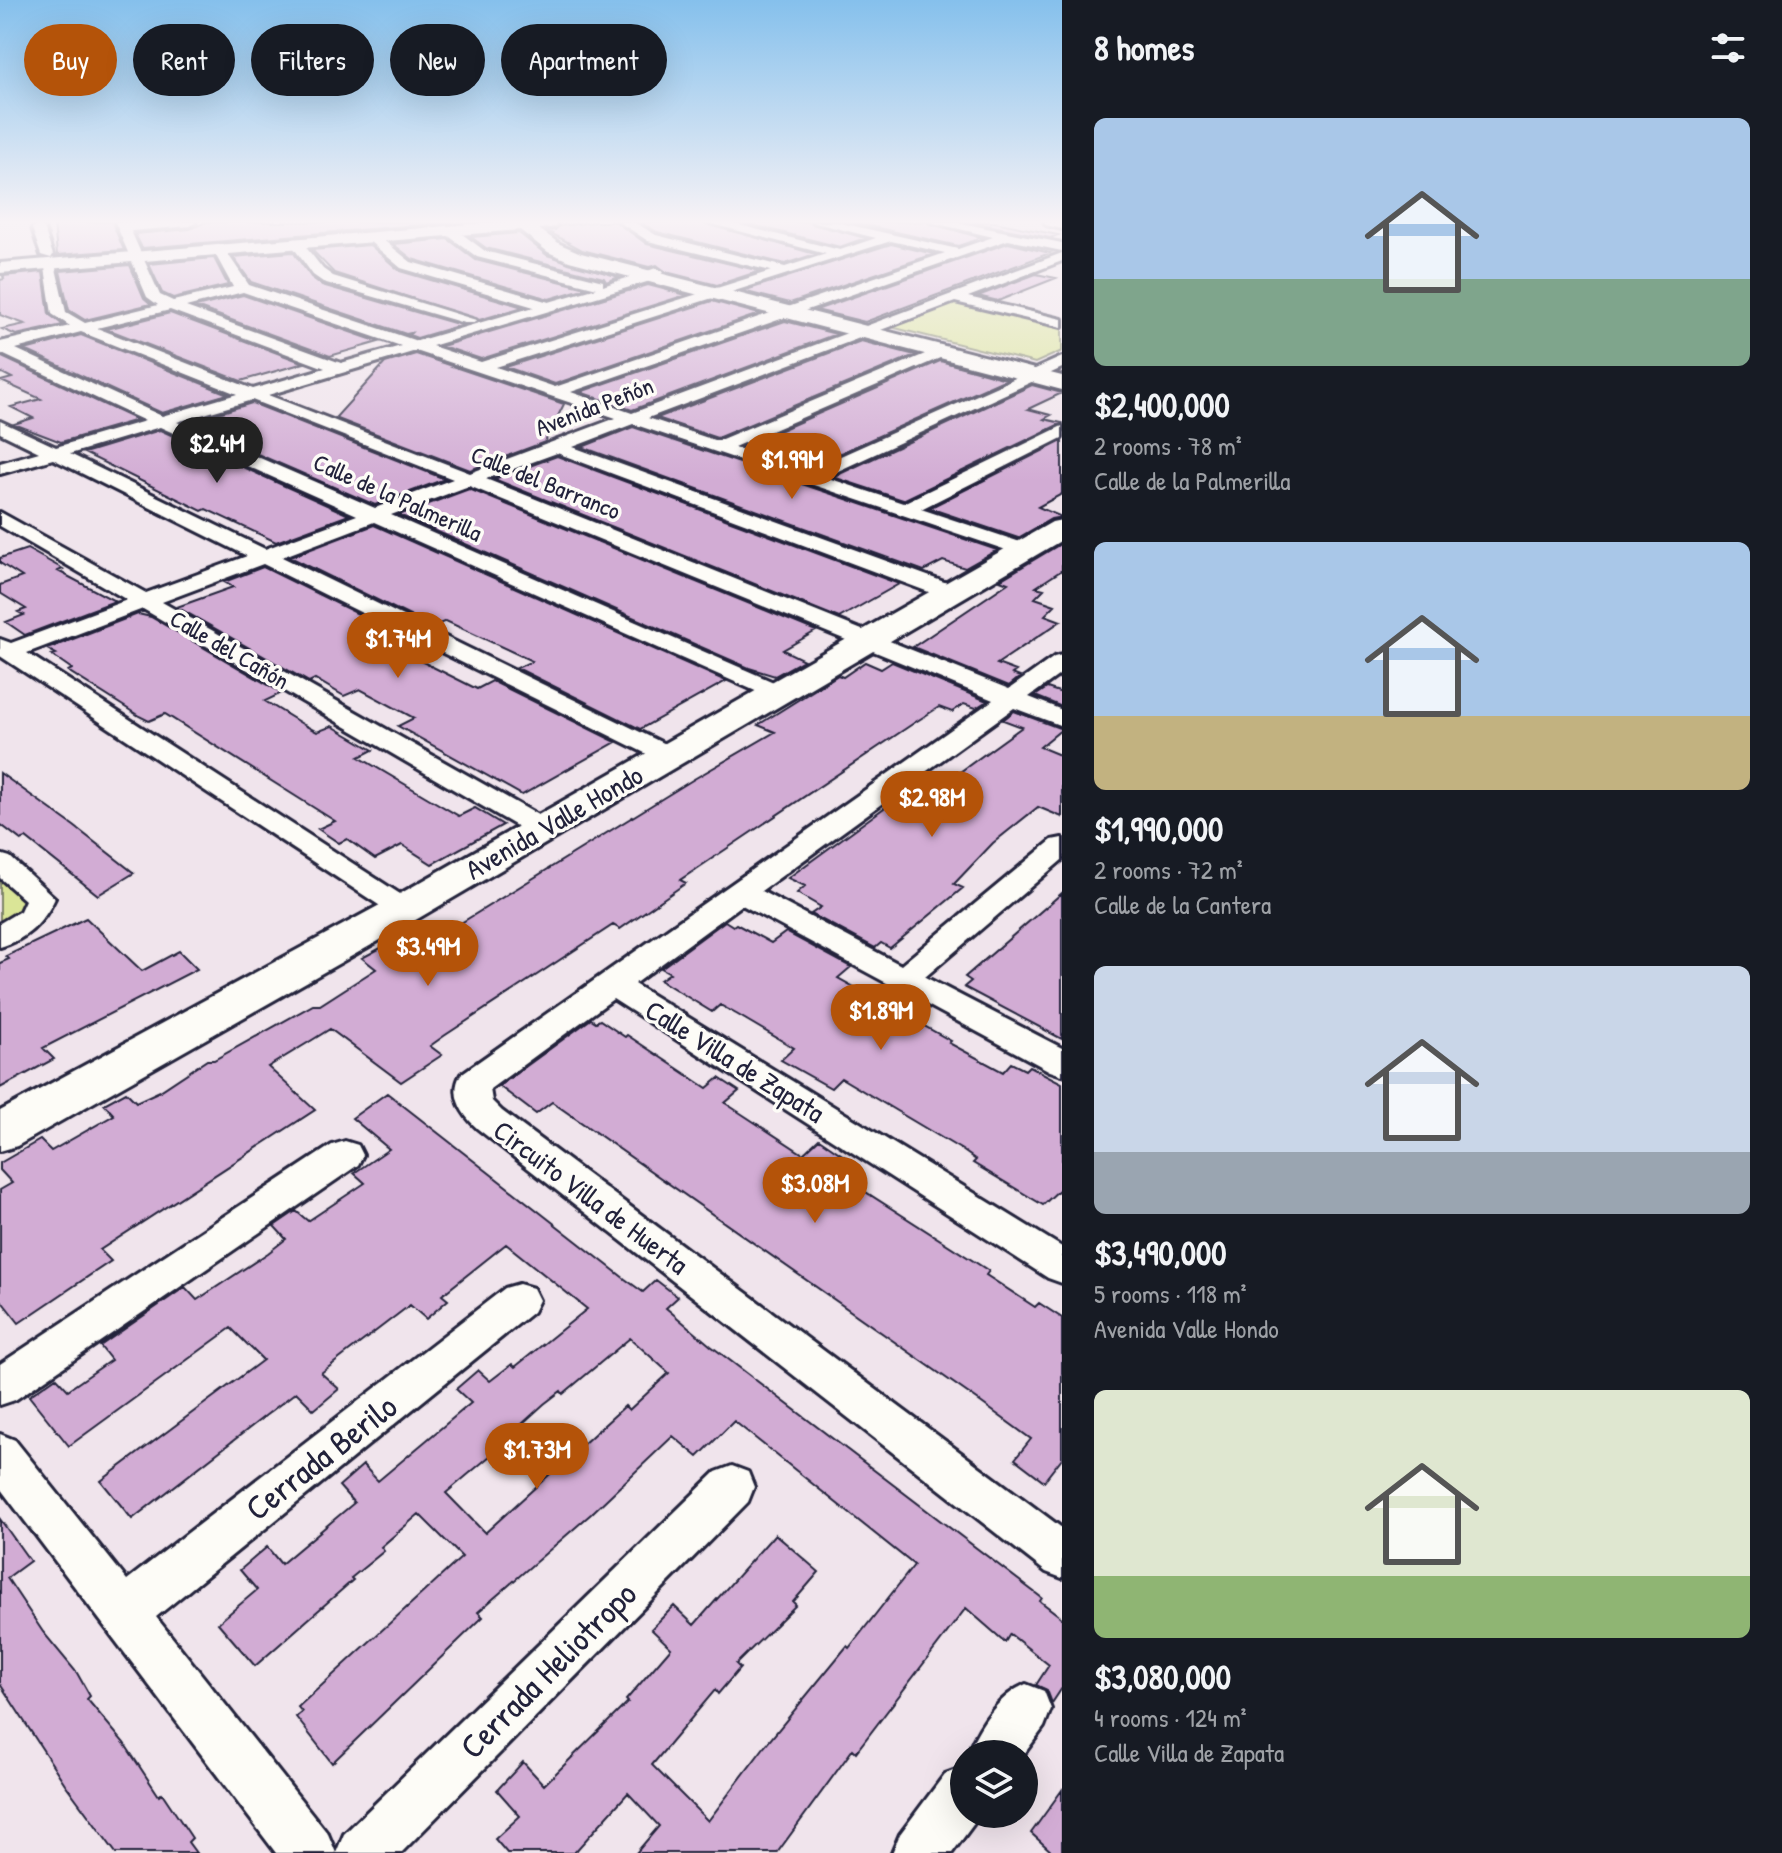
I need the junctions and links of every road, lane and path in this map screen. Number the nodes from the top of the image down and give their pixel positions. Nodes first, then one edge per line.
1 (58, 308) edge
2 (161, 308) edge
3 (178, 308) edge
4 (304, 308) edge
5 (429, 308) edge
6 (520, 308) edge
7 (525, 308) edge
8 (666, 308) edge
9 (787, 308) edge
10 (797, 308) edge
11 (921, 308) edge
12 (1001, 308) edge
13 (1051, 308) edge
14 (793, 310) junction
15 (1033, 316) junction
16 (469, 320) junction
17 (1062, 323) edge
18 (83, 328) junction
19 (866, 329) junction
20 (407, 344) junction
21 (0, 347) edge
22 (942, 352) junction
23 (333, 366) junction
24 (479, 368) junction
25 (1050, 371) edge
26 (1062, 383) edge
27 (248, 391) junction
28 (553, 393) junction
29 (154, 418) junction
30 (629, 419) junction
31 (0, 426) edge
32 (1062, 431) edge
33 (555, 446) junction
34 (716, 448) junction
35 (48, 450) junction
36 (0, 460) edge
37 (0, 469) edge
38 (807, 478) junction
39 (469, 479) junction
40 (904, 510) junction
41 (374, 515) junction
42 (0, 518) edge
43 (1062, 528) edge
44 (1025, 550) junction
45 (265, 556) junction
46 (950, 592) junction
47 (146, 601) junction
48 (866, 641) junction
49 (4, 649) edge
50 (1062, 662) edge
51 (777, 692) junction
52 (1010, 699) junction
53 (1062, 719) edge
54 (668, 755) junction
55 (542, 829) junction
56 (1062, 846) edge
57 (0, 863) edge
58 (738, 891) junction
59 (404, 909) junction
60 (0, 937) edge
61 (905, 978) junction
62 (610, 983) junction
63 (1062, 1063) edge
64 (0, 1133) edge
65 (345, 1155) dead end
66 (1062, 1267) edge
67 (519, 1300) dead end
68 (0, 1387) edge
69 (0, 1454) edge
70 (732, 1487) dead end
71 (1062, 1556) edge
72 (123, 1613) junction
73 (1026, 1709) dead end
74 (1003, 1740) edge
75 (950, 1812) edge
76 (309, 1853) edge
77 (363, 1853) edge
78 (919, 1853) edge

1 - 18 street, Calle del Barranco
2 - 18 street
3 - 23 street
4 - 20 street
5 - 16 street
6 - 16 street
7 - 20 street
8 - 24 street
9 - 14 street
10 - 14 street
11 - 19 street, Avenida Peñón
12 - 15 street
13 - 15 street
14 - 19 street
14 - 28 street
15 - 17 street
16 - 20 street
18 - 21 street
18 - 27 street, Calle del Barranco
19 - 22 street
19 - 25 street
19 - 30 street, Avenida Peñón
20 - 23 street
20 - 24 street
21 - 29 street, Calle de la Palmerilla
22 - 25 street
22 - 34 street
23 - 27 street
24 - 28 street
25 - 26 street
25 - 38 street
27 - 29 street
27 - 39 street, Calle del Barranco
28 - 30 street
29 - 35 street
29 - 41 street, Calle de la Palmerilla
30 - 33 street, Avenida Peñón
30 - 34 street
31 - 35 street
32 - 40 street
33 - 39 street, Avenida Peñón
33 - 46 street
34 - 38 street
35 - 36 street
35 - 37 street
35 - 45 street
38 - 40 street
39 - 41 street, Avenida Peñón
39 - 48 street, Calle del Barranco
40 - 44 street
41 - 45 street, Avenida Peñón
41 - 51 street, Calle de la Palmerilla
42 - 47 street, Calle del Cañón
43 - 44 street, Avenida Valle Hondo
44 - 46 street, Avenida Valle Hondo
45 - 47 street, Avenida Peñón
45 - 54 street
46 - 48 street, Avenida Valle Hondo
47 - 49 street, Avenida Peñón
47 - 55 street, Calle del Cañón
48 - 51 street, Avenida Valle Hondo
48 - 52 street, Calle del Barranco
49 - 59 street
50 - 52 street, Circuito Villa de Huerta
51 - 54 street, Avenida Valle Hondo
52 - 53 street, Calle del Barranco
52 - 58 street, Circuito Villa de Huerta
54 - 55 street, Avenida Valle Hondo
55 - 59 street, Avenida Valle Hondo
56 - 61 street
57 - 60 street
58 - 61 street
58 - 62 street, Circuito Villa de Huerta
59 - 64 street, Avenida Valle Hondo
61 - 63 street
62 - 66 street, Calle Villa de Zapata
62 - 71 street, Circuito Villa de Huerta
65 - 68 street
67 - 72 street, Cerrada Berilo
69 - 72 street
70 - 77 street, Cerrada Heliotropo
72 - 76 street
73 - 74 street
75 - 78 street

